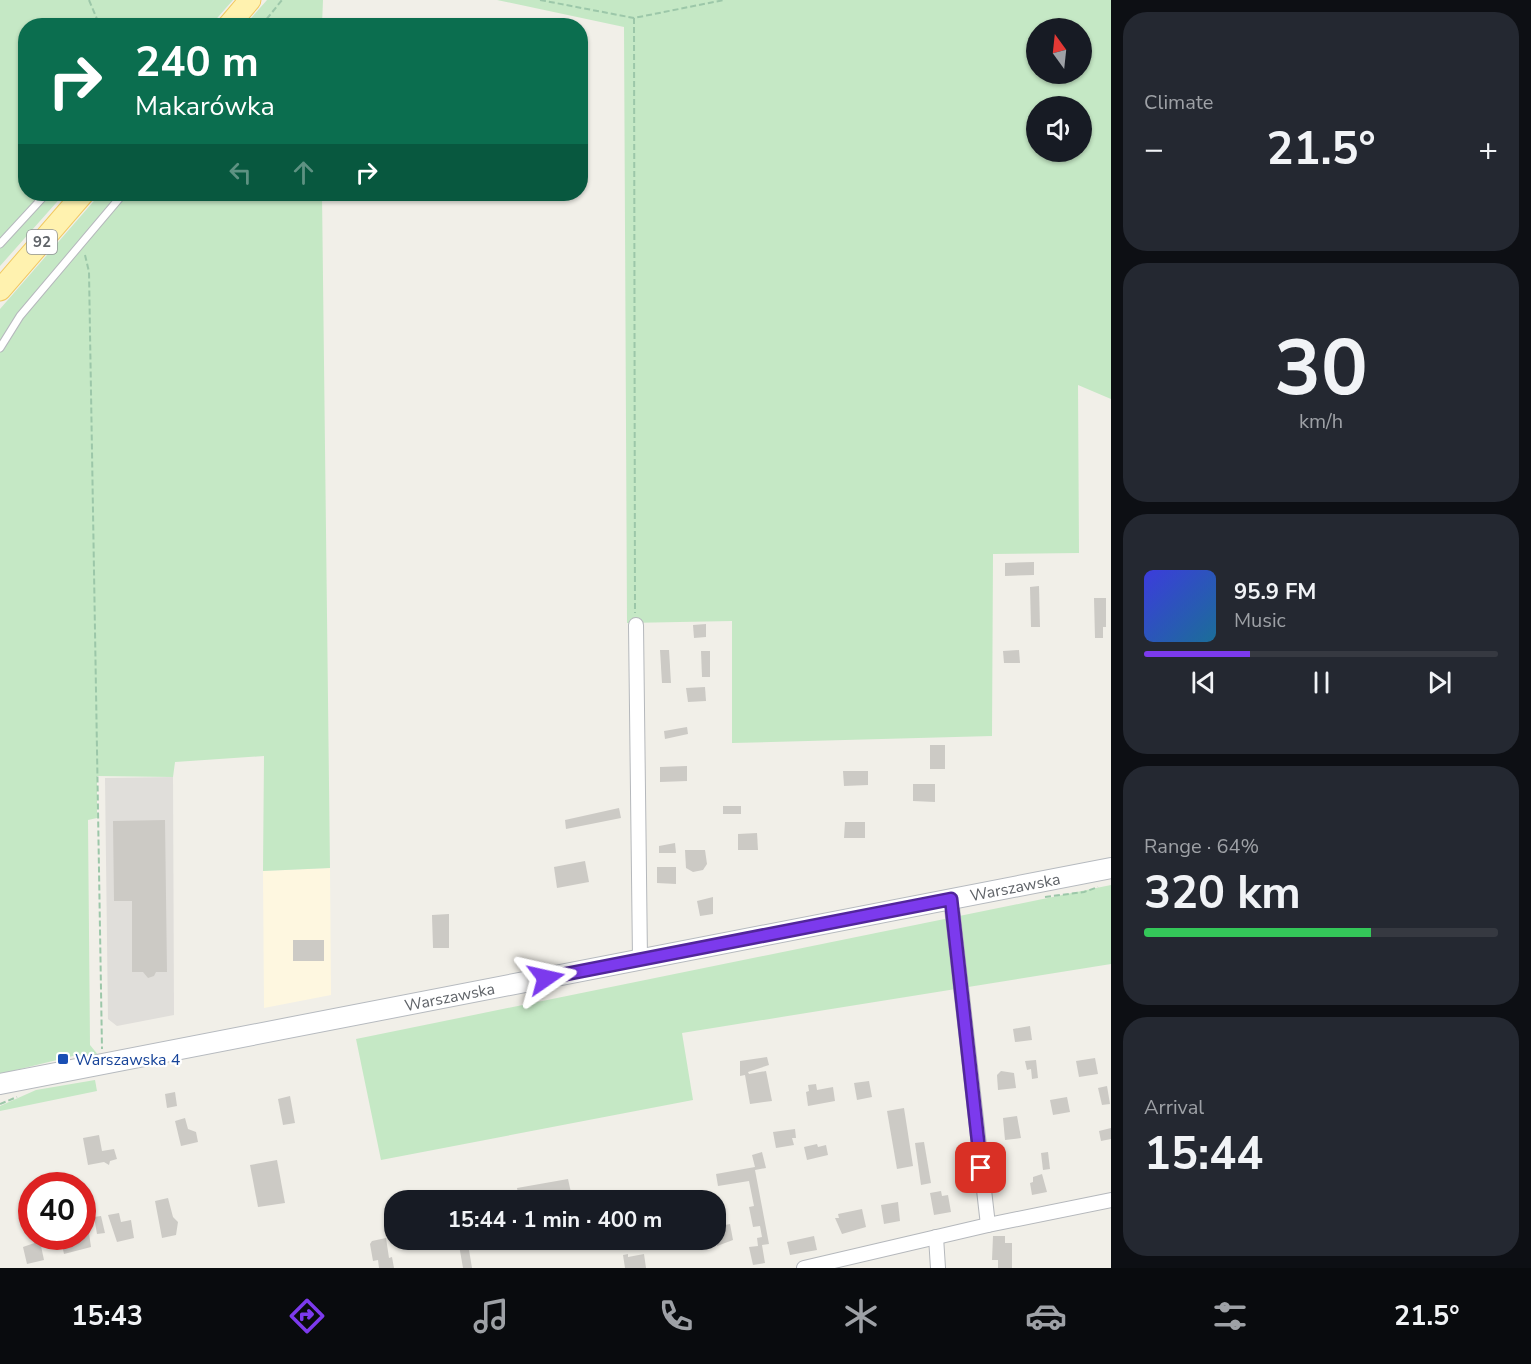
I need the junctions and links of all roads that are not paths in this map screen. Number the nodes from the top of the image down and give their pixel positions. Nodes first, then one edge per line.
1 (250, 0) edge
2 (235, 18) edge
3 (40, 201) edge
4 (77, 201) edge
5 (117, 201) edge
6 (0, 244) edge
7 (0, 290) edge
8 (0, 348) edge
9 (636, 625) road end
10 (1111, 868) edge
11 (951, 899) junction
12 (640, 960) junction
13 (6, 1092) edge
14 (1111, 1200) edge
15 (988, 1225) junction
16 (936, 1238) junction
17 (804, 1268) edge
18 (938, 1268) edge

1 - 2 main road
3 - 6 lane
4 - 7 main road, 92
5 - 8 lane
9 - 12 street
10 - 11 street, Warszawska
11 - 12 street, Warszawska
11 - 15 street
12 - 13 street, Warszawska
14 - 15 street
15 - 16 street
16 - 17 street
16 - 18 street

